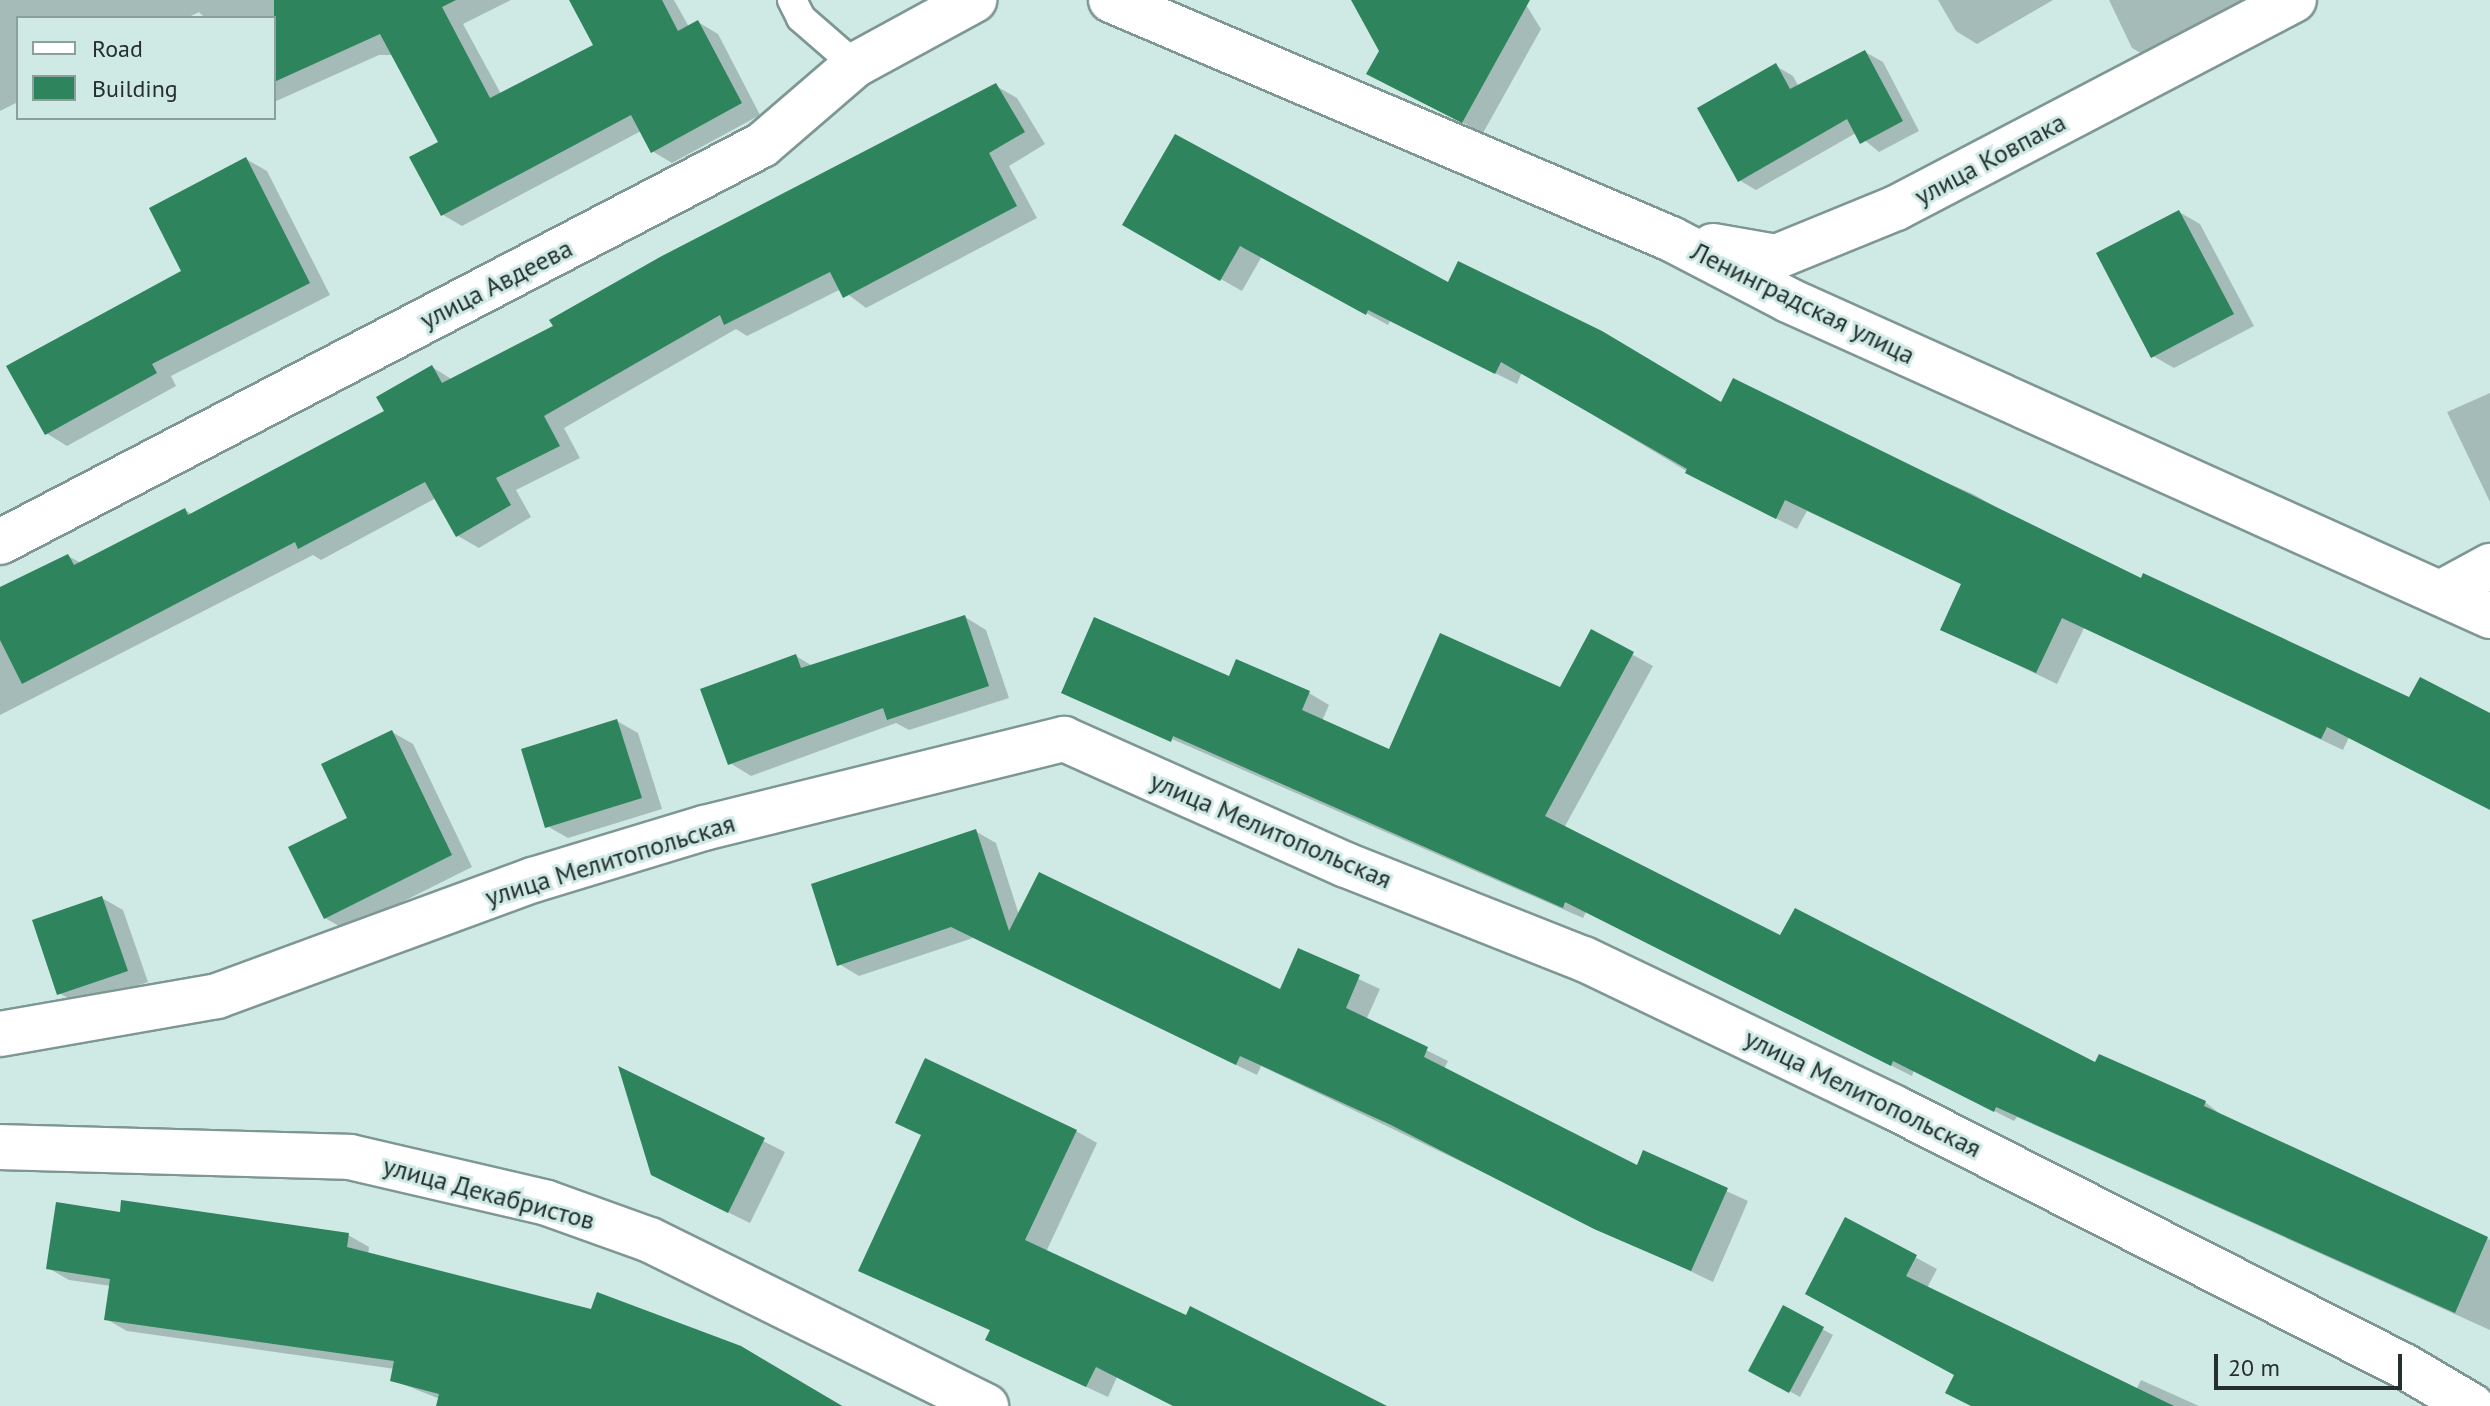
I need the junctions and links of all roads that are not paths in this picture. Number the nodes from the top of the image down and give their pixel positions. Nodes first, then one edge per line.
1 (792, 0) edge
2 (974, 0) edge
3 (1111, 0) edge
4 (2294, 0) edge
5 (855, 65) junction
6 (1671, 239) junction
7 (0, 542) edge
8 (2490, 566) edge
9 (2442, 592) junction
10 (2490, 616) edge
11 (0, 1034) edge
12 (0, 1147) edge
13 (986, 1406) edge
14 (2472, 1406) edge

1 - 5 lane
2 - 5 street, улица Авдеева
3 - 6 street, Ленинградская улица
4 - 6 street, улица Ковпака
5 - 7 street, улица Авдеева
6 - 9 street, Ленинградская улица
8 - 9 street
9 - 10 street, Ленинградская улица
11 - 14 street, улица Мелитопольская
12 - 13 street, улица Декабристов

